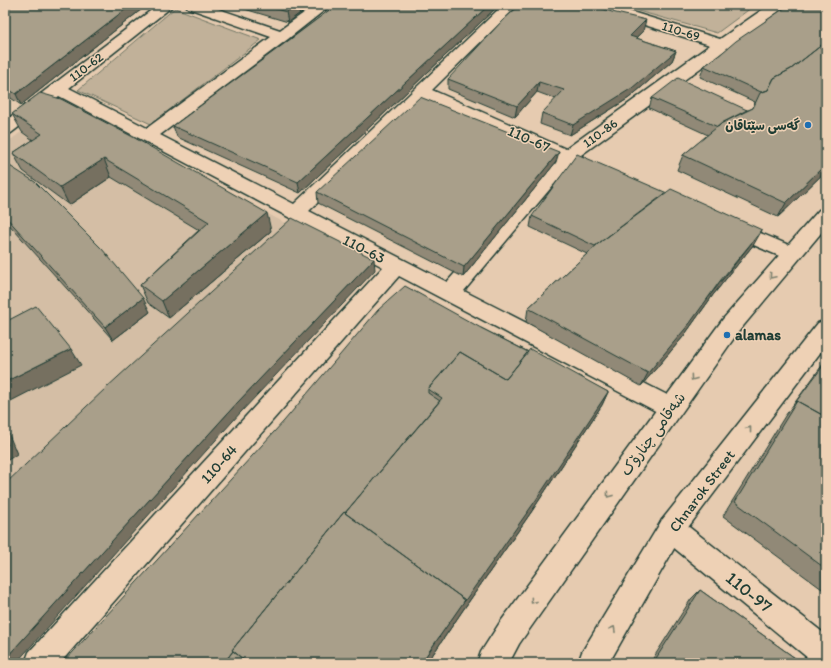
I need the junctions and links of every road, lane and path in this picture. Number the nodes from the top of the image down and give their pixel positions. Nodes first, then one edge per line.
1 (167, 5) edge
2 (193, 5) edge
3 (324, 5) edge
4 (511, 5) edge
5 (594, 5) edge
6 (778, 5) edge
7 (616, 8) edge
8 (282, 36) junction
9 (722, 44) junction
10 (58, 89) junction
11 (422, 92) junction
12 (8, 121) edge
13 (147, 136) junction
14 (568, 156) junction
15 (590, 166) edge
16 (296, 213) junction
17 (826, 215) edge
18 (712, 219) edge
19 (791, 254) junction
20 (397, 266) junction
21 (450, 293) junction
22 (826, 329) edge
23 (671, 408) junction
24 (671, 529) junction
25 (826, 654) edge
26 (40, 663) edge
27 (492, 663) edge
28 (593, 663) edge

1 - 10 street, 110-62
2 - 8 street
3 - 8 street
4 - 11 street
5 - 7 street, 110-69
6 - 9 street, 110-86
7 - 9 street, 110-69
8 - 13 street
9 - 14 street, 110-86
10 - 12 street, 110-62
10 - 13 street, 110-63
11 - 14 street, 110-67
11 - 16 street
13 - 16 street, 110-63
14 - 15 street, 110-67
14 - 21 street, 110-86
16 - 20 street, 110-63
17 - 19 street, شەقامی چنارۆک
18 - 19 street
19 -> 23 street, شەقامی چنارۆک
20 - 21 street, 110-63
20 - 26 street, 110-64
21 - 23 street, 110-63
24 -> 22 street, Chnarok Street
23 -> 27 street, شەقامی چنارۆک
24 - 25 street, 110-97
28 -> 24 street, Chnarok Street

